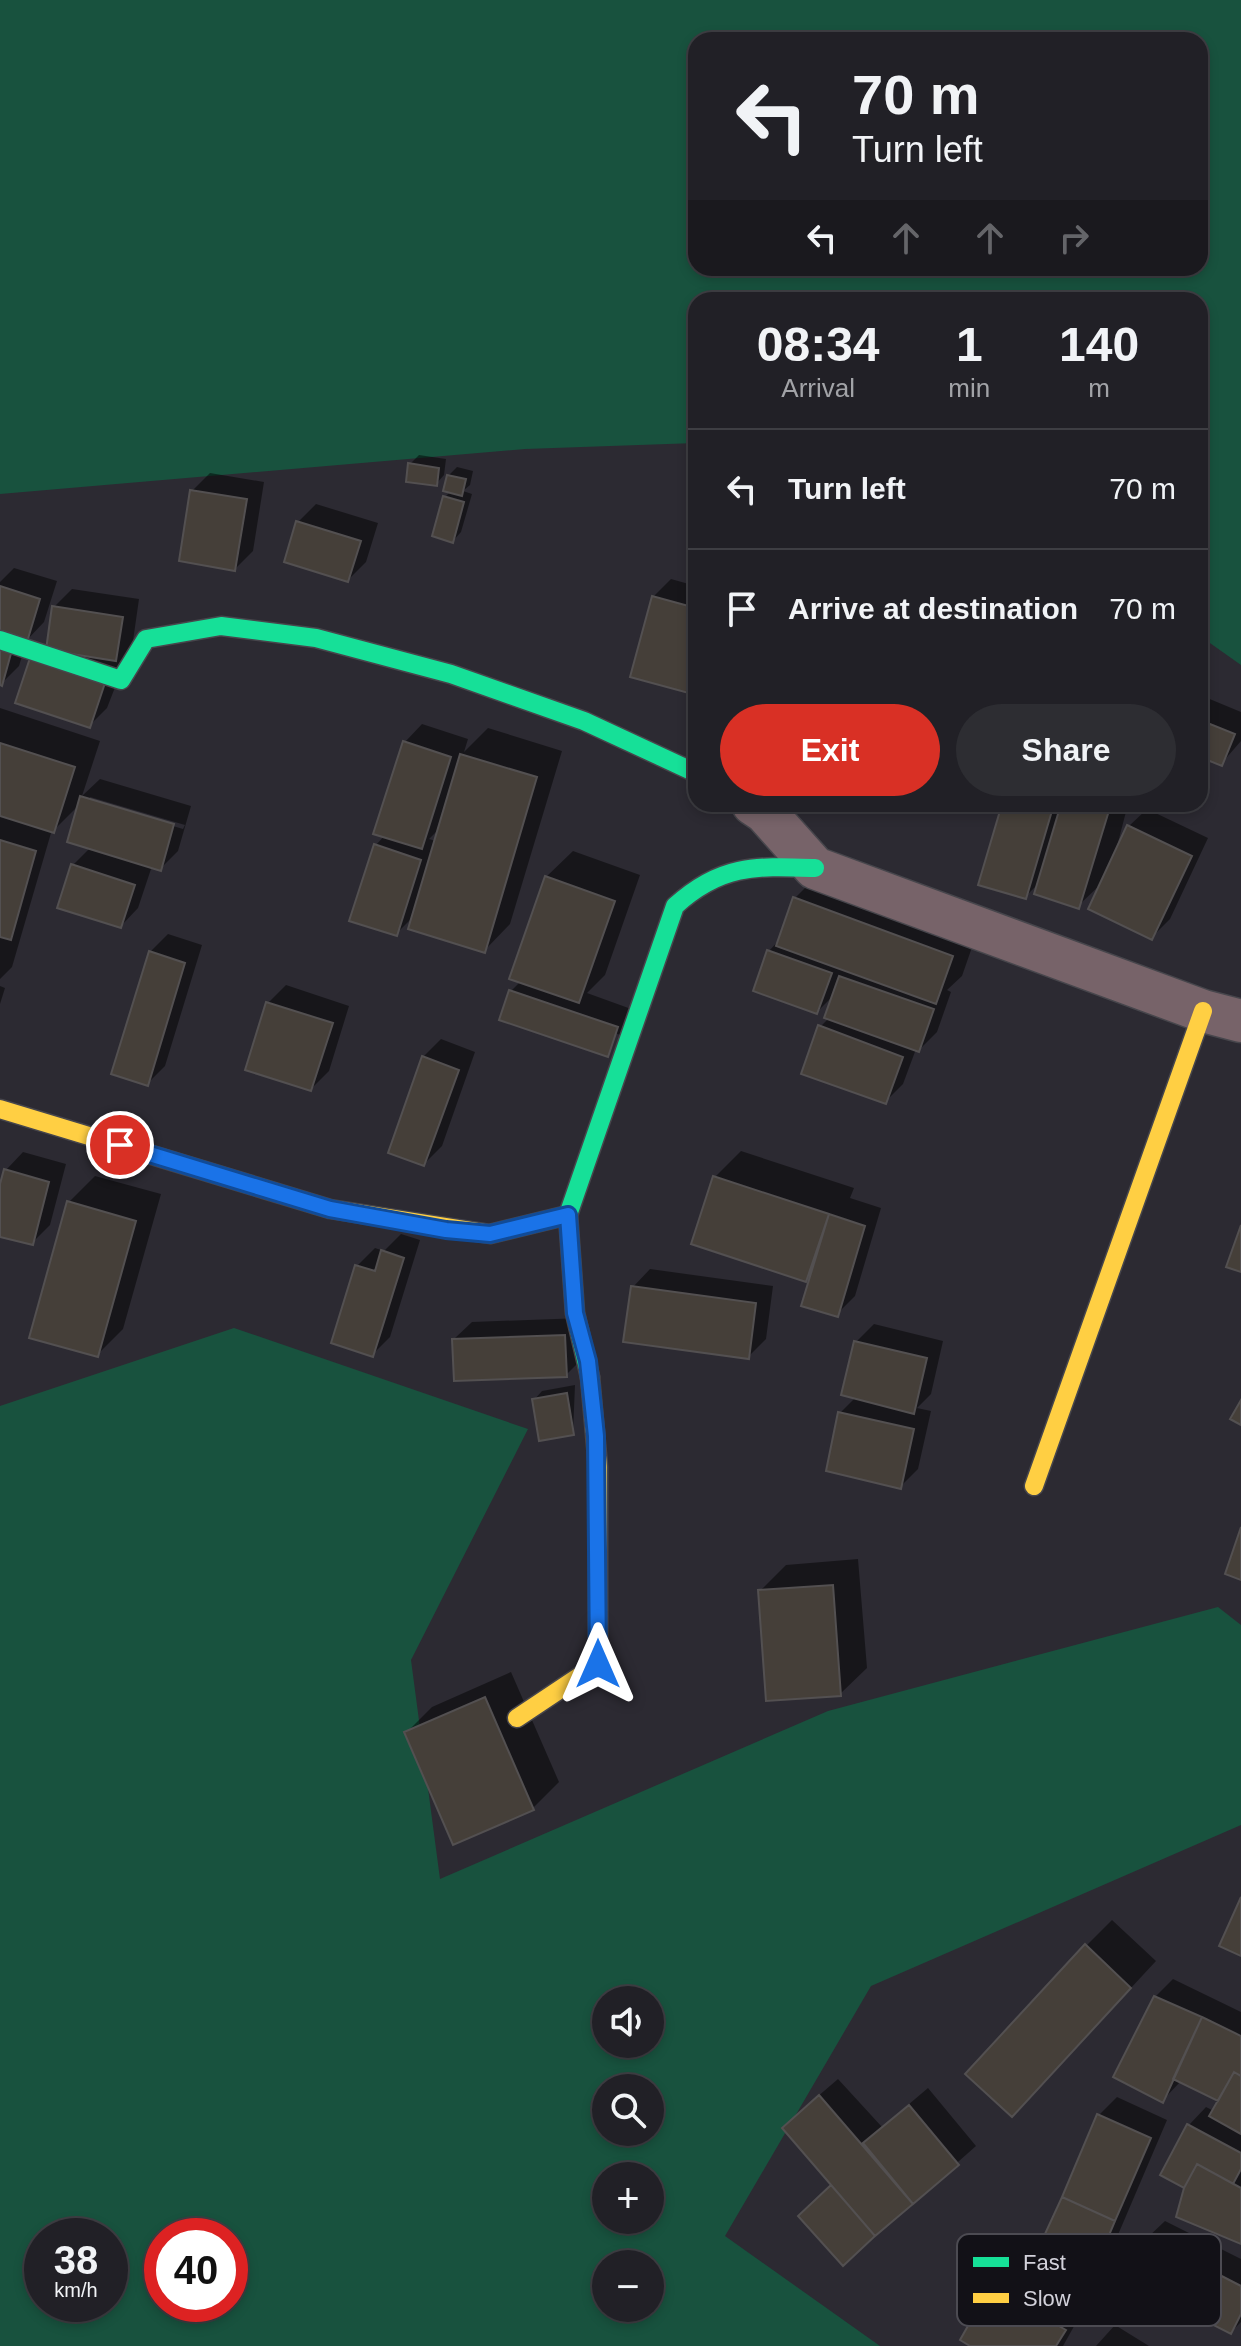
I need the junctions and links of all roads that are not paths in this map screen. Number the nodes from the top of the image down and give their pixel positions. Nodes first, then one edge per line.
1 (0, 640) edge
2 (688, 769) edge
3 (765, 812) edge
4 (815, 868) junction
5 (1222, 1016) edge
6 (0, 1109) edge
7 (568, 1215) junction
8 (1034, 1486) dead end
9 (517, 1718) dead end

1 - 2 street
3 - 4 street
4 - 5 street
4 - 7 street
5 - 8 street
6 - 7 street
7 - 9 street

